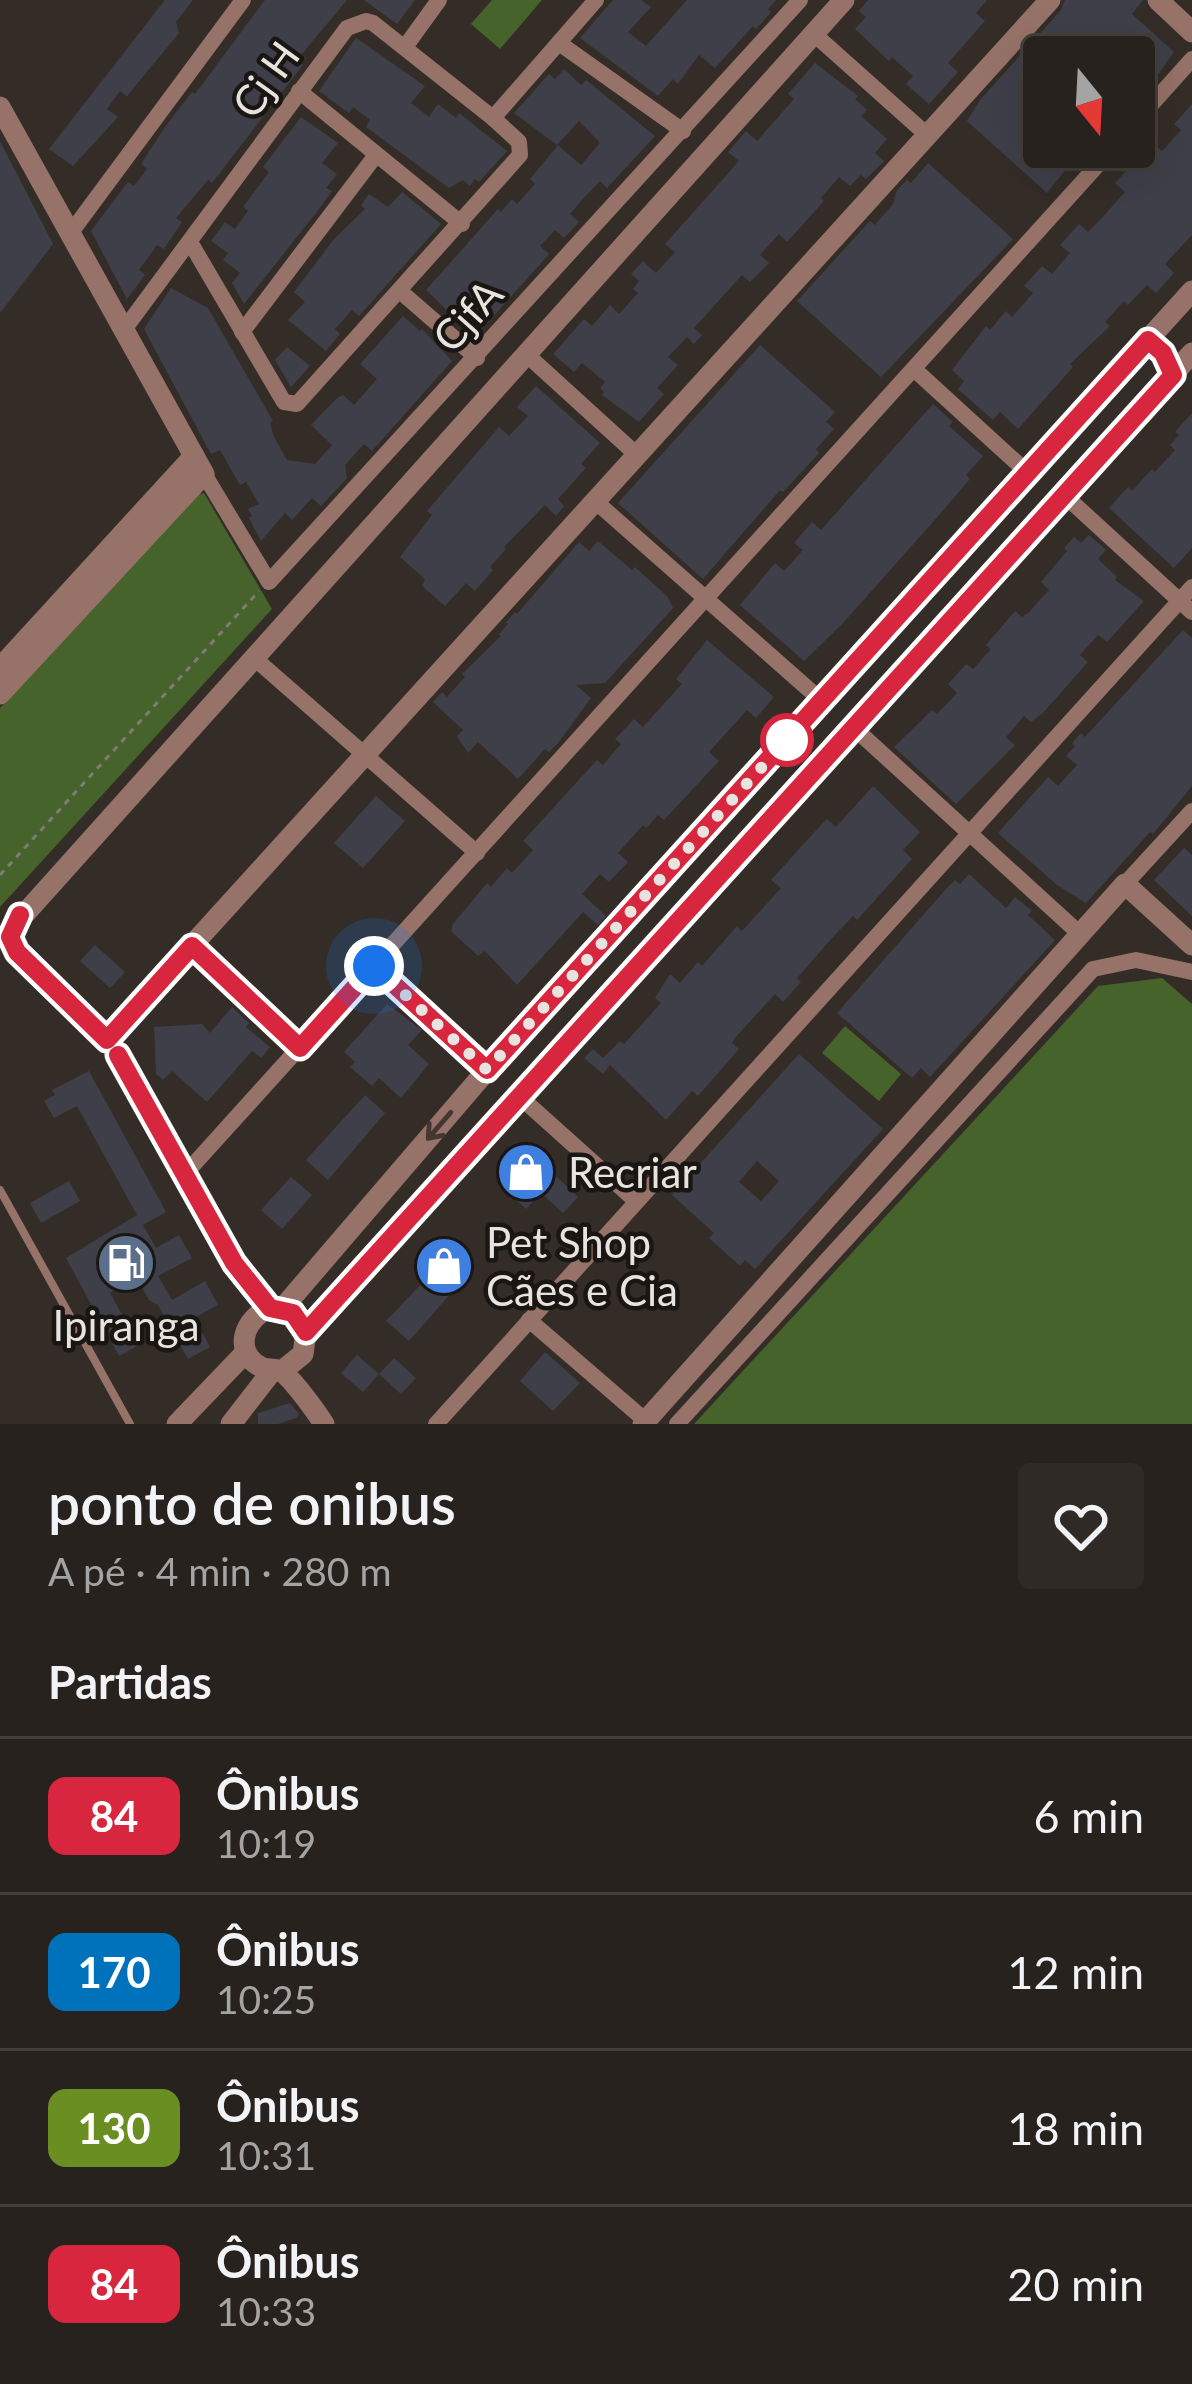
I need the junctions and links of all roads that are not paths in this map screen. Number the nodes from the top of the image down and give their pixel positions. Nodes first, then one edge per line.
1 (243, 0) edge
2 (440, 0) edge
3 (596, 0) edge
4 (800, 0) edge
5 (844, 0) edge
6 (1050, 0) edge
7 (1158, 0) edge
8 (1192, 32) edge
9 (814, 34) junction
10 (559, 43) junction
11 (405, 47) junction
12 (1192, 59) edge
13 (299, 92) junction
14 (1155, 100) edge
15 (0, 107) edge
16 (493, 118) junction
17 (682, 131) junction
18 (926, 134) junction
19 (376, 155) junction
20 (1095, 168) edge
21 (462, 224) junction
22 (72, 231) junction
23 (190, 242) junction
24 (1192, 291) edge
25 (401, 292) junction
26 (126, 327) junction
27 (242, 332) junction
28 (1148, 340) junction
29 (1192, 353) edge
30 (526, 354) junction
31 (477, 358) junction
32 (915, 370) junction
33 (1173, 375) junction
34 (638, 455) junction
35 (199, 465) junction
36 (1029, 474) junction
37 (1063, 494) junction
38 (595, 501) junction
39 (707, 599) junction
40 (1188, 600) edge
41 (253, 657) junction
42 (0, 668) edge
43 (0, 694) edge
44 (822, 700) junction
45 (853, 727) junction
46 (364, 756) junction
47 (1192, 811) edge
48 (969, 832) junction
49 (698, 840) junction
50 (477, 853) junction
51 (723, 868) junction
52 (668, 871) junction
53 (1125, 884) junction
54 (697, 897) junction
55 (1080, 934) junction
56 (1192, 945) edge
57 (192, 946) junction
58 (374, 966) junction
59 (1192, 973) edge
60 (107, 1040) junction
61 (300, 1048) junction
62 (487, 1070) junction
63 (519, 1096) junction
64 (185, 1174) junction
65 (0, 1190) edge
66 (635, 1201) junction
67 (234, 1263) junction
68 (276, 1309) junction
69 (529, 1320) junction
70 (250, 1321) junction
71 (305, 1343) junction
72 (246, 1352) junction
73 (277, 1371) junction
74 (206, 1391) junction
75 (235, 1419) edge
76 (322, 1421) edge
77 (645, 1423) edge
78 (130, 1424) edge
79 (177, 1424) edge
80 (436, 1424) edge
81 (676, 1424) edge

1 - 22 street
2 - 11 street
3 - 10 street
4 - 17 street, CjfA
5 - 9 street
6 - 18 street
7 - 8 street
9 - 18 street
9 - 30 street
10 - 16 street
10 - 17 street
11 - 13 street, Cj H
11 - 16 street, Cj H
12 - 14 street
13 - 19 street
13 - 23 street, Cj H
15 - 22 street
16 - 21 street
17 - 31 street, CjfA
18 - 34 street
19 - 21 street
19 - 27 street
20 - 32 street
21 - 25 street
22 - 26 street
23 - 26 street, Cj H
23 - 27 street
24 - 28 street
25 - 27 street
25 - 31 street
26 - 35 street
28 - 33 street
28 - 36 street
29 - 33 street
30 - 34 street
30 - 41 street
31 - 35 street, CjfA
32 - 36 street
32 - 39 street
33 - 37 street
34 - 38 street
35 - 42 street
35 - 43 street
36 - 44 street
37 - 40 street
37 - 45 street
38 - 39 street
38 - 46 street
39 - 44 street
39 - 50 street
40 - 48 street
41 - 46 street
41 - 60 street
44 - 49 street
45 - 48 street
45 - 51 street
46 - 50 street
46 - 57 street
47 - 53 street
48 - 55 street
48 - 66 street
49 - 51 street
49 - 52 street
50 - 58 street
51 - 54 street
52 - 54 street
52 - 62 street
53 - 55 street
53 - 56 street
54 - 63 street
55 - 77 street
57 - 60 street
57 - 61 street
58 - 61 street
58 - 62 street
59 - 81 street
60 - 64 street
61 - 64 street
62 -> 68 street
63 - 66 street
63 - 71 street
64 - 67 street
65 - 78 lane
66 - 69 street
67 - 68 street
67 - 70 street
68 - 70 street
68 - 71 street
69 - 77 street
69 - 80 street
70 - 72 street
71 - 73 street
71 - 76 street
72 - 73 street
72 - 74 street
73 - 75 street
73 - 76 street
74 - 75 street
74 - 79 street

